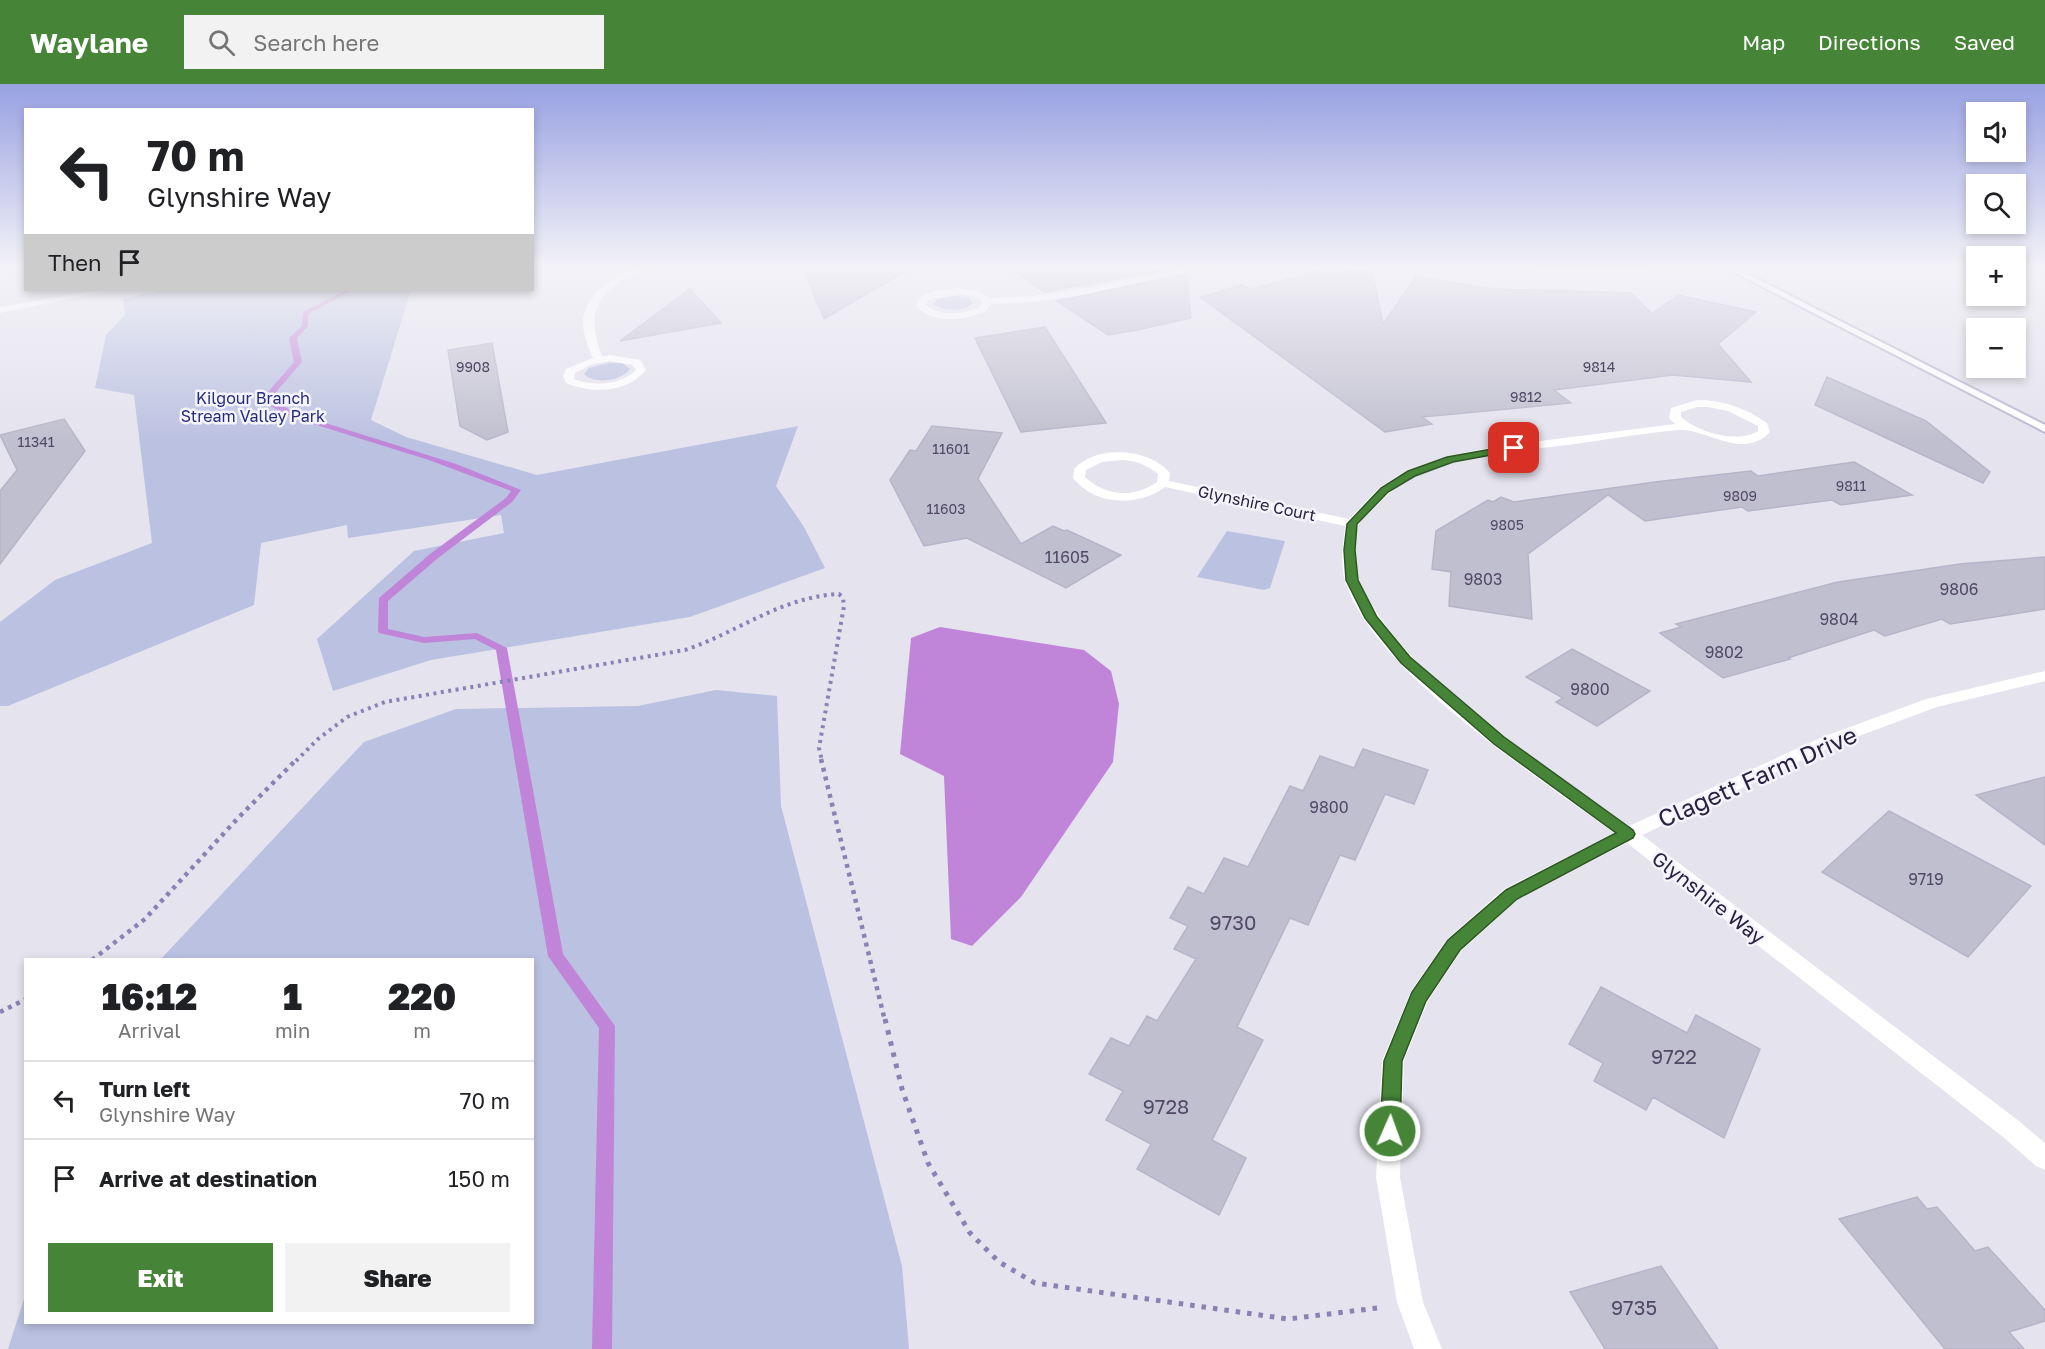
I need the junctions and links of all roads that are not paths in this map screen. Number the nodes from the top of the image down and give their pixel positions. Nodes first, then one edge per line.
1 (588, 324) edge
2 (1840, 324) edge
3 (598, 359) junction
4 (1684, 426) junction
5 (2045, 429) edge
6 (1163, 483) junction
7 (1352, 524) junction
8 (2045, 676) edge
9 (1628, 834) junction
10 (2045, 1158) edge
11 (1428, 1349) edge

1 - 3 street
2 - 5 street
3 - 3 street
4 - 4 street
4 - 7 street
6 - 6 street
6 - 7 street, Glynshire Court
7 - 9 street, Glynshire Way
8 - 9 street, Clagett Farm Drive
9 - 10 street, Glynshire Way
9 - 11 street, Clagett Farm Drive

